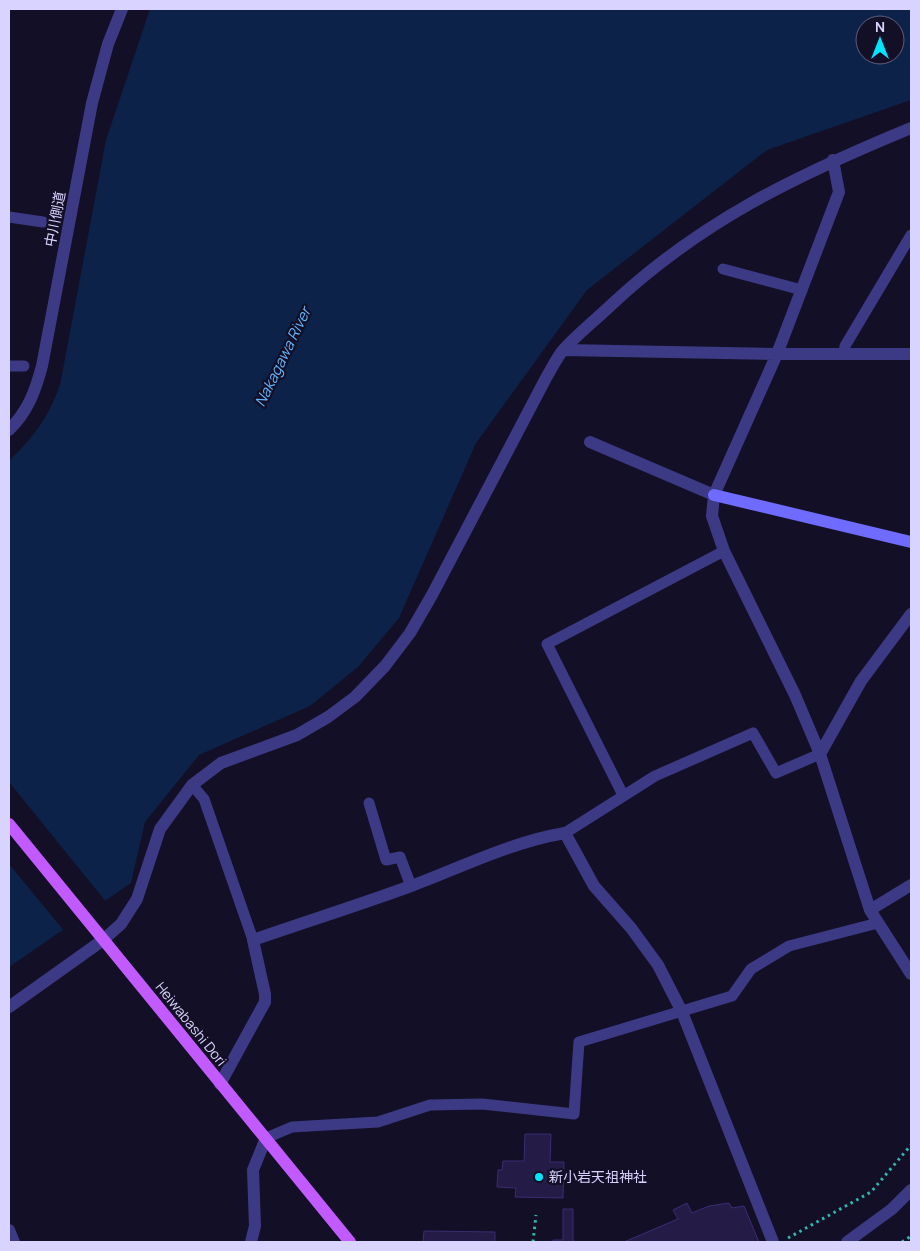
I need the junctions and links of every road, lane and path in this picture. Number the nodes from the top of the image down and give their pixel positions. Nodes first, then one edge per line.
1 (122, 9) edge
2 (911, 128) edge
3 (833, 160) junction
4 (9, 217) edge
5 (43, 222) dead end
6 (911, 235) edge
7 (723, 269) dead end
8 (802, 290) junction
9 (564, 350) junction
10 (844, 353) junction
11 (777, 354) junction
12 (911, 354) edge
13 (9, 366) edge
14 (24, 366) dead end
15 (9, 430) edge
16 (590, 442) dead end
17 (714, 496) junction
18 (911, 542) edge
19 (724, 551) junction
20 (911, 614) edge
21 (820, 754) junction
22 (192, 785) junction
23 (623, 795) junction
24 (369, 803) dead end
25 (9, 824) edge
26 (565, 833) junction
27 (911, 885) edge
28 (411, 886) junction
29 (870, 910) junction
30 (878, 923) junction
31 (103, 940) junction
32 (253, 940) junction
33 (911, 974) edge
34 (9, 1007) edge
35 (682, 1012) junction
36 (220, 1084) junction
37 (266, 1138) junction
38 (911, 1145) edge
39 (911, 1190) edge
40 (536, 1215) dead end
41 (9, 1230) edge
42 (911, 1236) edge
43 (14, 1242) edge
44 (251, 1242) edge
45 (350, 1242) edge
46 (533, 1242) edge
47 (772, 1242) edge
48 (780, 1242) edge
49 (847, 1242) edge
50 (902, 1242) edge

1 - 15 street, 中川側道
2 - 3 street
3 - 8 street
3 - 9 street
4 - 5 lane
6 - 10 lane
7 - 8 lane
8 - 11 street
9 - 11 street
9 - 22 street
10 - 11 street
10 - 12 street
11 - 17 street
13 - 14 lane
16 - 17 street
17 - 18 street
17 - 19 street
19 - 21 street
19 - 23 lane
20 - 21 street
21 - 23 lane
21 - 29 street
22 - 31 street
22 - 32 lane
23 - 26 lane
24 - 28 lane
25 - 31 main road, Heiwabashi Dori
26 - 28 street
26 - 35 street
27 - 29 street
28 - 32 street
29 - 30 street
30 - 33 street
30 - 35 lane
31 - 34 street
31 - 36 main road, Heiwabashi Dori
32 - 36 street
35 - 37 lane
35 - 47 street
36 - 37 main road, Heiwabashi Dori
37 - 44 street
37 - 45 main road, Heiwabashi Dori
38 - 48 path
39 - 49 street
40 - 46 path
41 - 43 street
42 - 50 path

